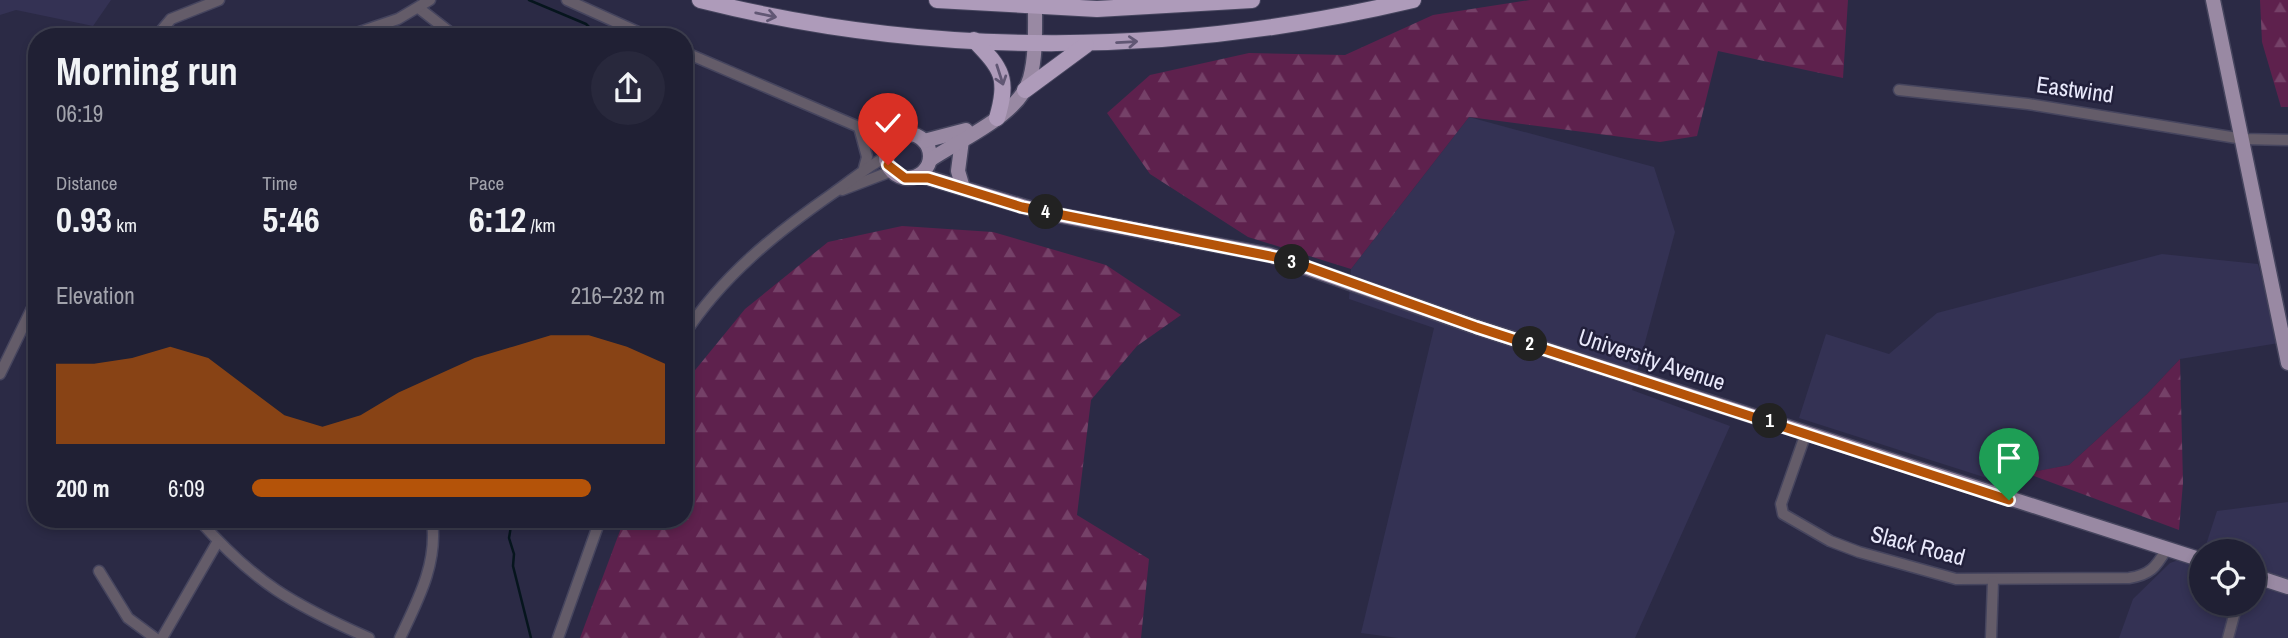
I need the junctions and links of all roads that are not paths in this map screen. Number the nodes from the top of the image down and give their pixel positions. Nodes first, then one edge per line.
1 (219, 0) edge
2 (430, 0) edge
3 (567, 0) edge
4 (699, 0) edge
5 (1079, 0) edge
6 (1252, 0) edge
7 (1413, 0) edge
8 (2213, 0) edge
9 (953, 1) edge
10 (1035, 4) edge
11 (1139, 8) junction
12 (421, 9) junction
13 (164, 28) edge
14 (369, 28) edge
15 (445, 28) edge
16 (629, 28) edge
17 (974, 40) junction
18 (1034, 44) junction
19 (1086, 45) junction
20 (693, 56) edge
21 (1025, 90) junction
22 (1899, 90) dead end
23 (998, 118) junction
24 (859, 127) junction
25 (980, 128) junction
26 (899, 136) junction
27 (2242, 139) junction
28 (962, 140) junction
29 (2288, 140) edge
30 (924, 141) junction
31 (888, 160) junction
32 (929, 162) junction
33 (864, 168) junction
34 (919, 176) junction
35 (963, 188) junction
36 (833, 193) junction
37 (28, 316) edge
38 (693, 322) edge
39 (2288, 363) edge
40 (0, 374) edge
41 (1806, 433) junction
42 (206, 528) edge
43 (433, 528) edge
44 (597, 528) edge
45 (218, 541) junction
46 (2166, 550) junction
47 (2189, 556) edge
48 (99, 571) dead end
49 (2266, 578) edge
50 (2288, 578) edge
51 (2266, 580) edge
52 (1993, 582) junction
53 (2288, 587) edge
54 (2234, 616) edge
55 (155, 638) edge
56 (162, 638) edge
57 (369, 638) edge
58 (400, 638) edge
59 (558, 638) edge
60 (1991, 638) edge
61 (2228, 638) edge

1 - 13 street
2 - 12 street
3 - 16 street
4 -> 17 highway
5 - 11 highway
6 - 11 highway
19 -> 7 highway
8 - 27 main road
9 - 10 highway
10 - 11 highway
10 - 18 main road
12 - 14 street
12 - 15 street
17 - 18 highway
17 -> 23 highway
18 - 19 highway
18 - 21 main road
19 - 21 highway
20 - 24 street
21 - 23 main road
22 - 27 street, Eastwind
23 - 25 main road
24 - 26 street
24 - 31 street
24 - 33 street
25 - 28 main road
25 - 30 main road
26 - 30 main road
26 - 31 main road
27 - 29 street, Eastwind
27 - 39 main road
28 - 32 main road
28 - 35 main road
30 - 32 main road
31 - 33 street
31 - 34 main road
31 - 36 street
32 - 34 main road
32 - 35 main road, University Avenue
33 - 36 street
34 - 35 main road, University Avenue
35 - 41 main road, University Avenue
36 - 38 street
37 - 40 street
41 - 46 main road, University Avenue
41 - 52 street, Slack Road
42 - 45 street
43 - 58 street
44 - 59 street
45 - 56 street
45 - 57 street
46 - 47 main road, University Avenue
46 - 52 street, Slack Road
48 - 55 street
49 - 50 main road
51 - 53 main road
52 - 60 street
54 - 61 street

